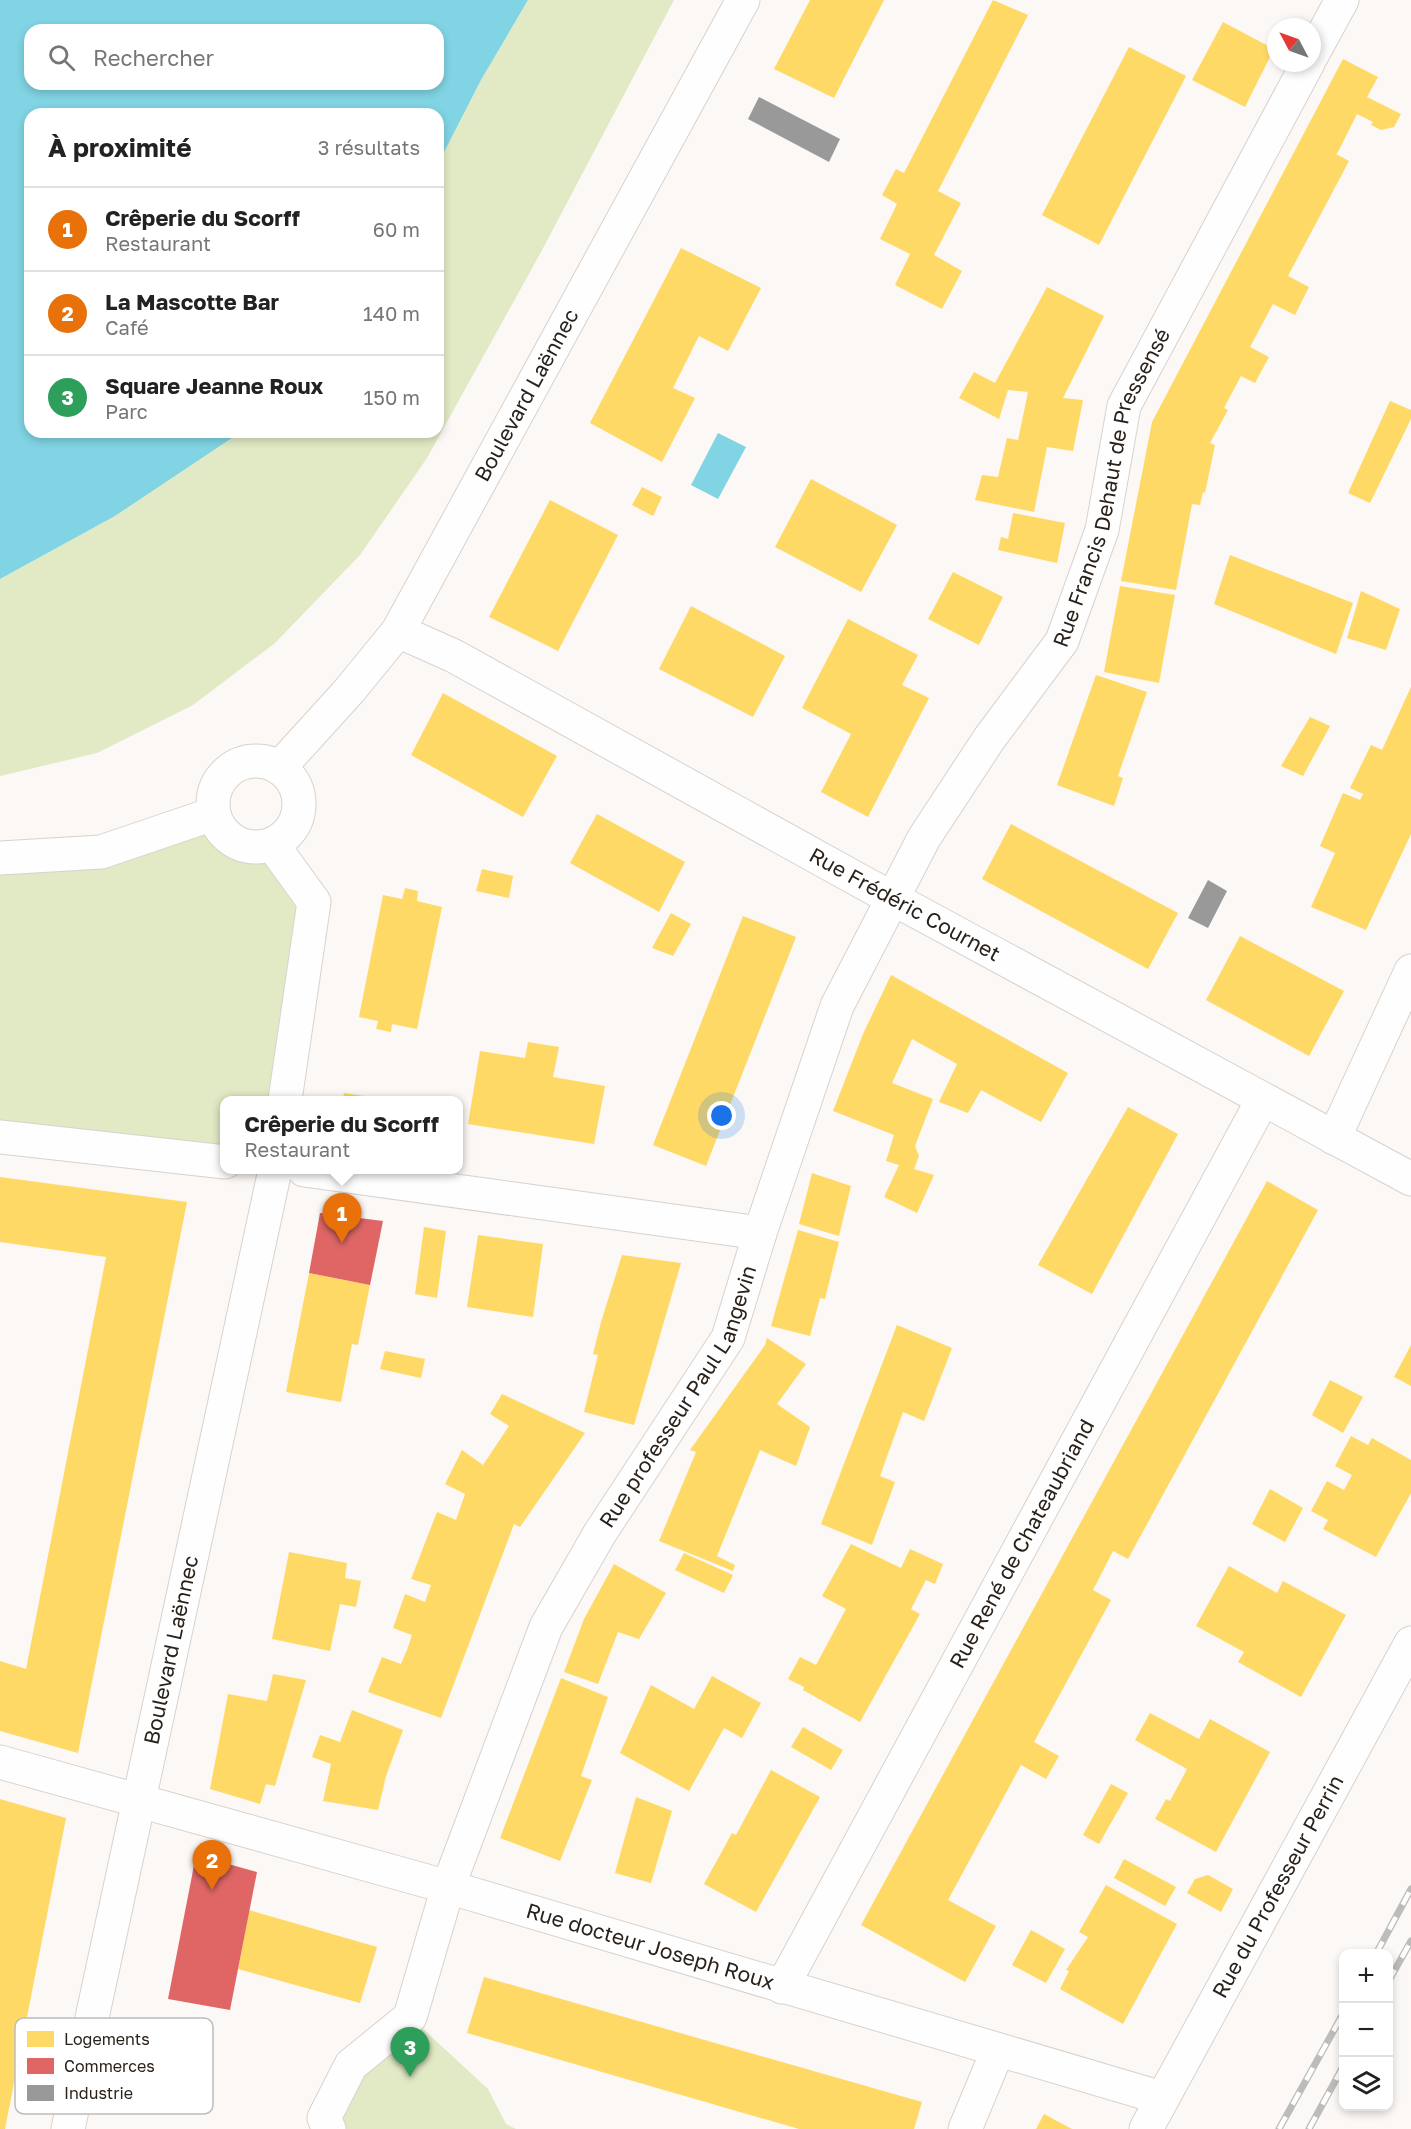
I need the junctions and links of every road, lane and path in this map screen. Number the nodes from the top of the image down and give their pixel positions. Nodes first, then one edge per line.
1 (743, 0) edge
2 (1342, 0) edge
3 (1321, 38) edge
4 (1303, 72) edge
5 (398, 631) junction
6 (279, 768) junction
7 (213, 814) junction
8 (272, 844) junction
9 (0, 858) edge
10 (894, 899) junction
11 (1411, 971) edge
12 (286, 1096) edge
13 (1262, 1101) junction
14 (0, 1137) edge
15 (1334, 1138) junction
16 (220, 1161) edge
17 (274, 1174) edge
18 (333, 1174) edge
19 (1411, 1179) edge
20 (760, 1233) junction
21 (1411, 1643) edge
22 (0, 1762) edge
23 (137, 1802) junction
24 (448, 1887) junction
25 (782, 1987) junction
26 (91, 2018) edge
27 (998, 2050) junction
28 (1162, 2098) junction
29 (71, 2114) edge
30 (68, 2129) edge
31 (329, 2129) edge
32 (965, 2129) edge
33 (1146, 2129) edge

1 - 5 street, Boulevard Laënnec
2 - 3 street
4 - 10 street, Rue Francis Dehaut de Pressensé
5 - 6 street, Boulevard Laënnec
5 - 10 street, Rue Frédéric Cournet
6 - 7 street
6 - 8 street
7 - 8 street
7 - 9 street
8 - 12 street
10 - 13 street, Rue Frédéric Cournet
10 - 20 street, Rue professeur Paul Langevin
11 - 15 street
13 - 15 street, Rue Frédéric Cournet
13 - 25 street, Rue René de Chateaubriand
14 - 16 street
15 - 19 street, Rue Frédéric Cournet
17 - 23 street, Boulevard Laënnec
18 - 20 street
20 - 24 street, Rue professeur Paul Langevin
21 - 28 street, Rue du Professeur Perrin
22 - 23 street, Rue docteur Joseph Roux
23 - 24 street, Rue docteur Joseph Roux
23 - 26 street, Boulevard Laënnec
24 - 25 street, Rue docteur Joseph Roux
24 - 31 street, Rue professeur Paul Langevin
25 - 27 street, Rue docteur Joseph Roux
27 - 28 street, Rue docteur Joseph Roux
27 - 32 street
28 - 33 street, Rue du Professeur Perrin
29 - 30 street, Boulevard Laënnec

